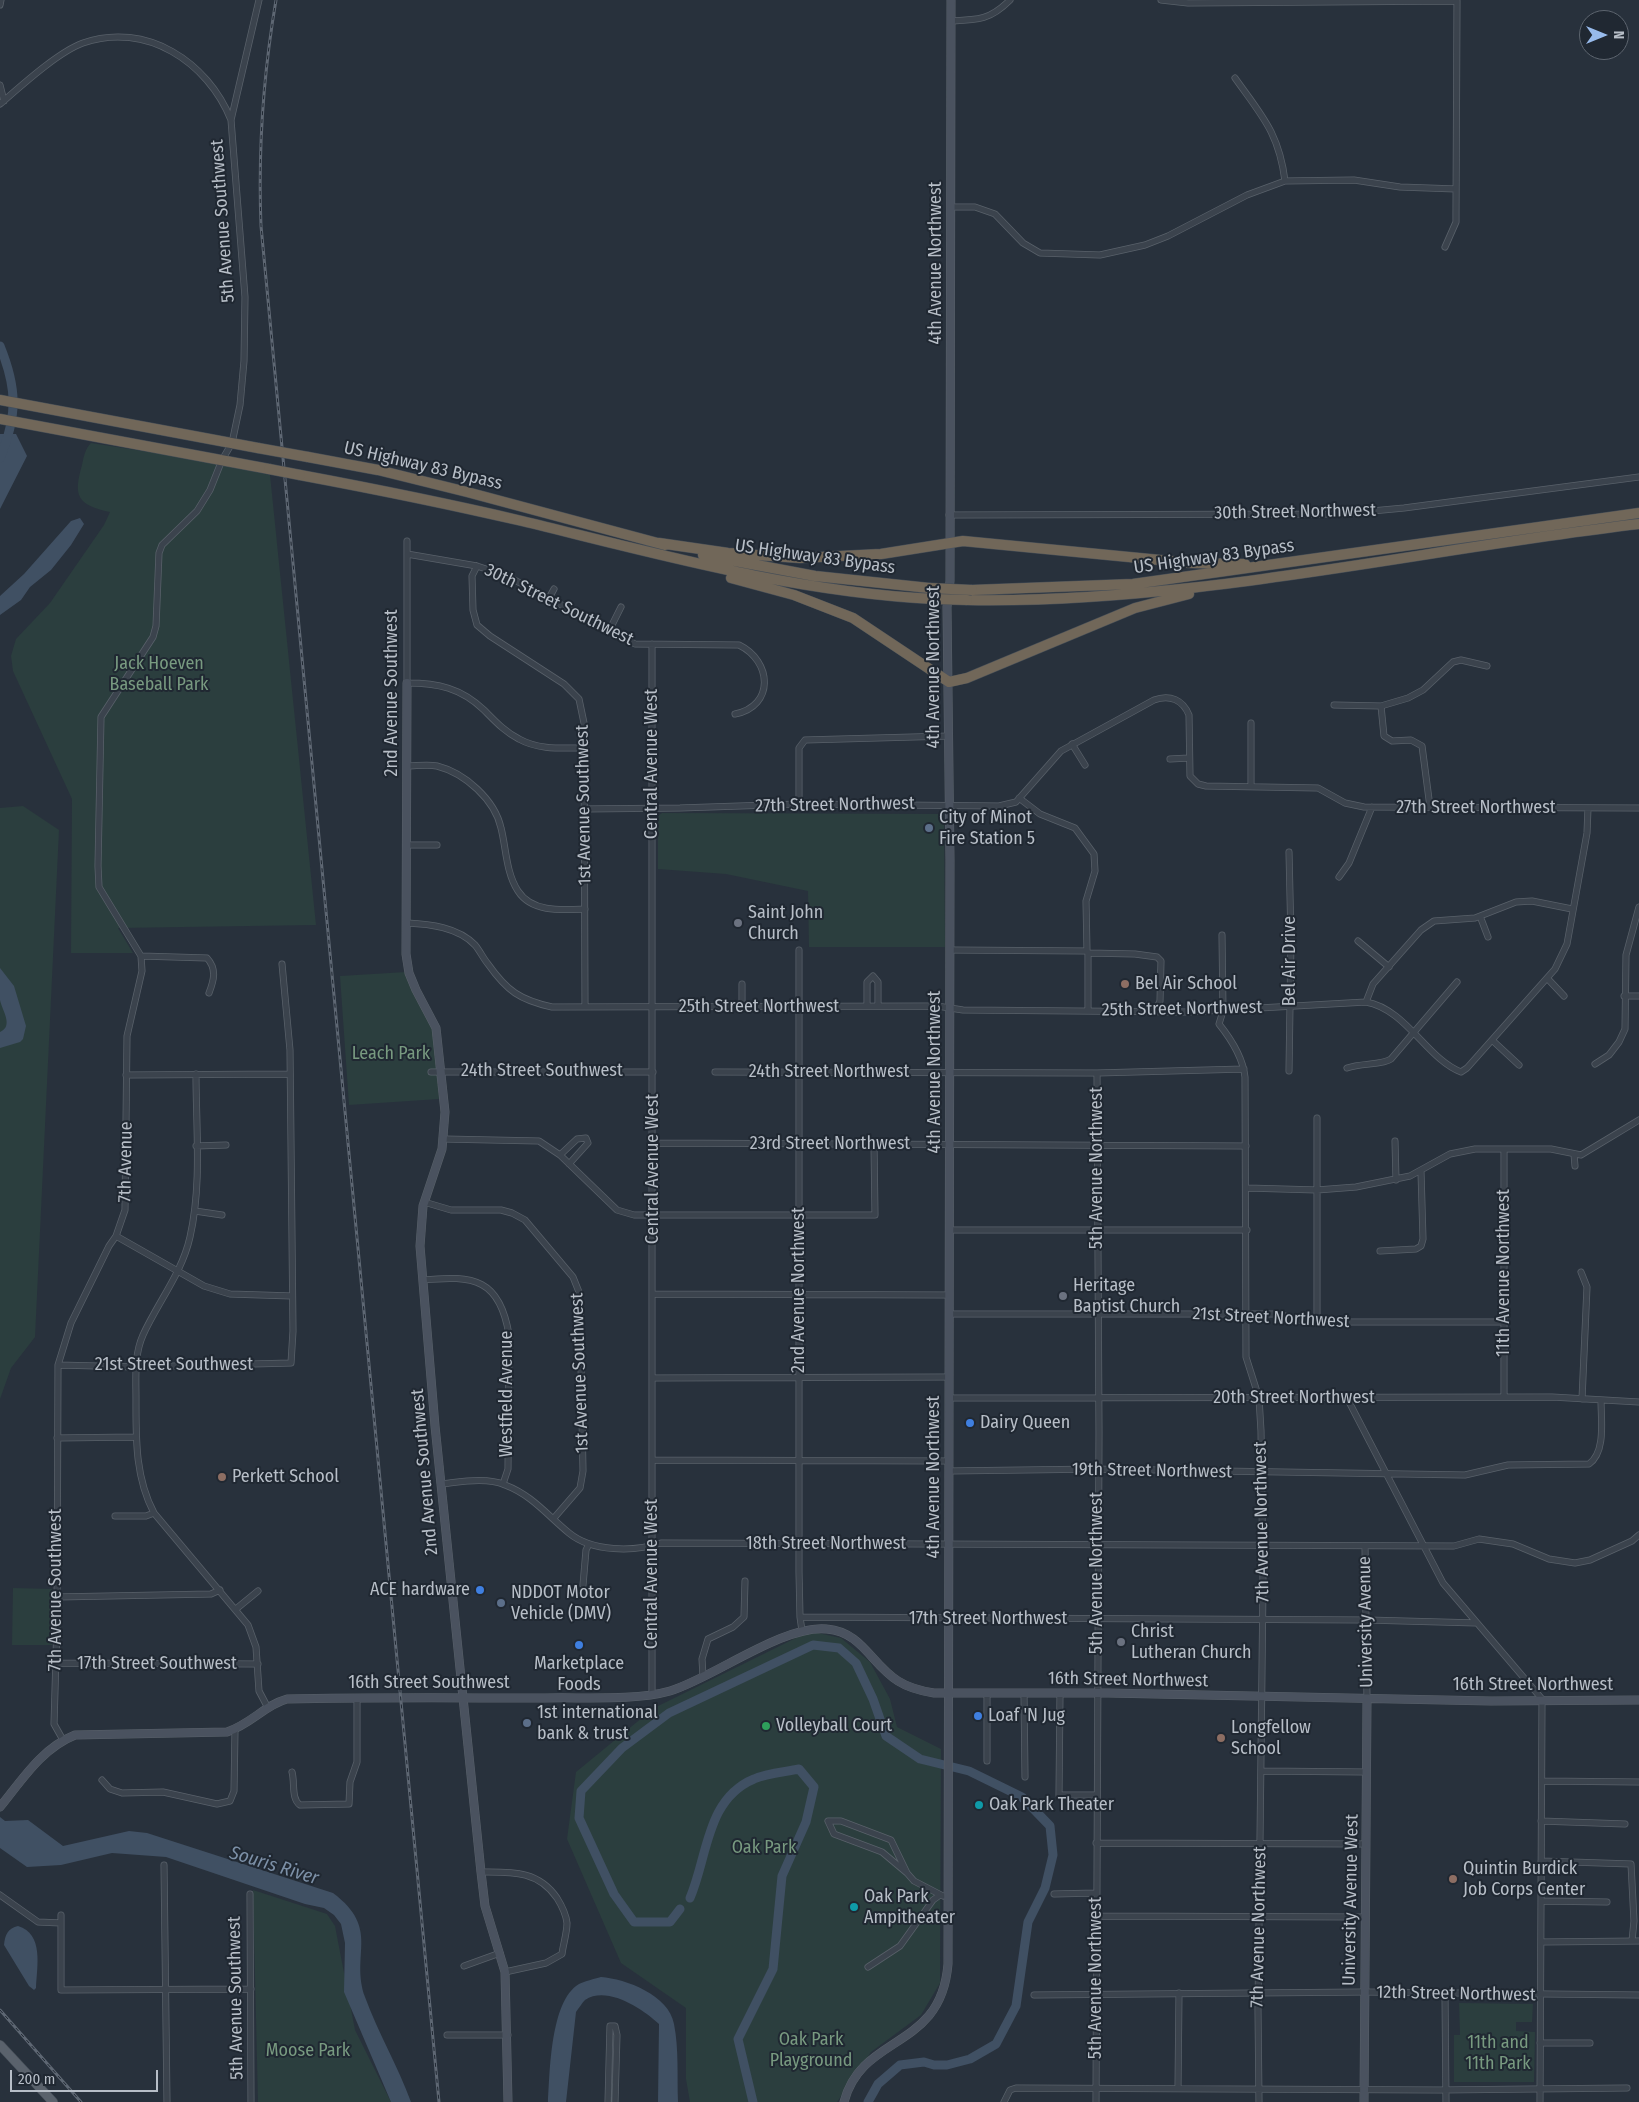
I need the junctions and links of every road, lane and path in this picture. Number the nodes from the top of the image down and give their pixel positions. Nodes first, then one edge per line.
1 (1, 0) edge
2 (259, 0) edge
3 (951, 0) edge
4 (1010, 0) edge
5 (1161, 0) edge
6 (1457, 1) edge
7 (0, 5) edge
8 (951, 21) junction
9 (1235, 78) dead end
10 (0, 85) edge
11 (2, 102) edge
12 (232, 120) junction
13 (1285, 181) junction
14 (1456, 189) junction
15 (951, 207) junction
16 (1445, 247) dead end
17 (0, 400) edge
18 (0, 419) edge
19 (232, 443) junction
20 (222, 460) junction
21 (1639, 477) edge
22 (1639, 513) edge
23 (949, 514) junction
24 (1639, 524) edge
25 (407, 541) dead end
26 (949, 542) junction
27 (659, 543) junction
28 (407, 554) junction
29 (1297, 562) junction
30 (477, 566) junction
31 (701, 566) junction
32 (1283, 575) junction
33 (554, 589) dead end
34 (548, 600) junction
35 (621, 607) dead end
36 (609, 631) junction
37 (652, 644) junction
38 (1487, 666) dead end
39 (949, 682) junction
40 (407, 683) junction
41 (1334, 705) dead end
42 (1381, 706) junction
43 (735, 714) dead end
44 (1251, 723) dead end
45 (949, 736) junction
46 (1072, 744) junction
47 (583, 748) junction
48 (1189, 758) junction
49 (1170, 759) dead end
50 (1084, 765) dead end
51 (406, 766) junction
52 (1251, 786) junction
53 (1019, 798) junction
54 (799, 804) junction
55 (950, 804) junction
56 (1430, 807) junction
57 (584, 808) junction
58 (653, 808) junction
59 (1372, 808) junction
60 (1588, 808) junction
61 (1639, 808) edge
62 (406, 845) junction
63 (437, 845) dead end
64 (1289, 852) dead end
65 (1338, 876) dead end
66 (1639, 907) edge
67 (585, 909) junction
68 (1572, 909) junction
69 (1480, 916) junction
70 (407, 923) junction
71 (1222, 935) dead end
72 (1488, 937) dead end
73 (1358, 941) dead end
74 (799, 950) dead end
75 (950, 950) junction
76 (1088, 952) junction
77 (141, 956) junction
78 (282, 964) dead end
79 (1388, 967) junction
80 (1547, 978) junction
81 (1457, 982) dead end
82 (742, 984) dead end
83 (210, 993) dead end
84 (1564, 996) dead end
85 (1624, 996) junction
86 (1639, 996) edge
87 (1366, 1002) junction
88 (1290, 1005) junction
89 (799, 1006) junction
90 (866, 1006) junction
91 (878, 1006) junction
92 (585, 1007) junction
93 (652, 1007) junction
94 (742, 1007) junction
95 (950, 1008) junction
96 (1088, 1010) junction
97 (1223, 1011) junction
98 (1155, 1012) junction
99 (1415, 1032) junction
100 (1492, 1040) junction
101 (1595, 1064) dead end
102 (1519, 1065) dead end
103 (1347, 1068) dead end
104 (1244, 1069) junction
105 (441, 1071) junction
106 (1289, 1071) dead end
107 (431, 1072) dead end
108 (653, 1072) junction
109 (715, 1072) dead end
110 (798, 1072) junction
111 (949, 1073) junction
112 (1097, 1073) junction
113 (196, 1074) junction
114 (290, 1074) junction
115 (126, 1075) junction
116 (1317, 1118) dead end
117 (1639, 1120) edge
118 (444, 1139) junction
119 (1395, 1141) dead end
120 (653, 1143) junction
121 (874, 1144) junction
122 (226, 1145) dead end
123 (799, 1145) junction
124 (950, 1145) junction
125 (1097, 1145) junction
126 (196, 1146) junction
127 (1246, 1146) junction
128 (1504, 1149) junction
129 (1574, 1154) junction
130 (560, 1155) junction
131 (569, 1164) junction
132 (1574, 1166) dead end
133 (1421, 1172) junction
134 (1396, 1180) junction
135 (1246, 1188) junction
136 (1317, 1190) junction
137 (424, 1202) junction
138 (196, 1211) junction
139 (222, 1215) dead end
140 (653, 1215) junction
141 (800, 1216) junction
142 (950, 1230) junction
143 (1097, 1230) junction
144 (1247, 1230) junction
145 (116, 1236) junction
146 (1380, 1252) dead end
147 (178, 1271) junction
148 (1581, 1272) dead end
149 (423, 1280) junction
150 (653, 1294) junction
151 (800, 1295) junction
152 (949, 1295) junction
153 (292, 1296) junction
154 (1098, 1313) junction
155 (949, 1314) junction
156 (1247, 1314) junction
157 (1317, 1322) junction
158 (1504, 1322) junction
159 (58, 1365) junction
160 (136, 1366) junction
161 (800, 1377) junction
162 (652, 1378) junction
163 (949, 1378) junction
164 (1504, 1397) junction
165 (949, 1398) junction
166 (1099, 1398) junction
167 (1259, 1398) junction
168 (1347, 1398) junction
169 (1582, 1398) junction
170 (1601, 1400) junction
171 (1639, 1402) edge
172 (136, 1437) junction
173 (57, 1438) junction
174 (652, 1460) junction
175 (800, 1461) junction
176 (948, 1461) junction
177 (1098, 1469) junction
178 (949, 1471) junction
179 (1261, 1472) junction
180 (1386, 1474) junction
181 (441, 1484) junction
182 (503, 1484) junction
183 (154, 1513) junction
184 (115, 1516) dead end
185 (554, 1518) junction
186 (1639, 1535) edge
187 (589, 1544) junction
188 (949, 1544) junction
189 (800, 1545) junction
190 (1098, 1545) junction
191 (1262, 1545) junction
192 (1422, 1545) junction
193 (651, 1546) junction
194 (1365, 1546) junction
195 (745, 1581) dead end
196 (582, 1585) dead end
197 (220, 1590) junction
198 (258, 1591) dead end
199 (56, 1597) junction
200 (236, 1609) junction
201 (800, 1617) junction
202 (1096, 1618) junction
203 (949, 1619) junction
204 (1262, 1619) junction
205 (1367, 1620) junction
206 (1477, 1623) junction
207 (802, 1631) junction
208 (56, 1663) junction
209 (258, 1664) junction
210 (703, 1676) junction
211 (987, 1693) junction
212 (1060, 1693) junction
213 (1097, 1693) junction
214 (652, 1694) junction
215 (950, 1694) junction
216 (1024, 1694) junction
217 (1262, 1696) junction
218 (357, 1698) junction
219 (462, 1698) junction
220 (1367, 1699) junction
221 (1542, 1699) junction
222 (1639, 1700) edge
223 (268, 1708) junction
224 (235, 1730) junction
225 (63, 1740) junction
226 (987, 1761) dead end
227 (1261, 1771) junction
228 (292, 1772) dead end
229 (1366, 1772) junction
230 (1025, 1777) dead end
231 (102, 1780) dead end
232 (1542, 1782) junction
233 (1639, 1782) edge
234 (1096, 1795) junction
235 (0, 1807) edge
236 (1541, 1820) junction
237 (1625, 1824) dead end
238 (1096, 1843) junction
239 (1260, 1844) junction
240 (1366, 1844) junction
241 (1541, 1861) junction
242 (164, 1865) dead end
243 (481, 1872) junction
244 (908, 1873) junction
245 (1096, 1893) junction
246 (250, 1894) dead end
247 (1054, 1894) dead end
248 (0, 1895) edge
249 (940, 1895) junction
250 (949, 1898) junction
251 (1541, 1901) junction
252 (1608, 1902) dead end
253 (61, 1915) dead end
254 (1096, 1916) junction
255 (1259, 1917) junction
256 (1365, 1917) junction
257 (61, 1923) junction
258 (1636, 1941) edge
259 (1541, 1942) junction
260 (500, 1953) junction
261 (464, 1966) dead end
262 (868, 1967) dead end
263 (505, 1972) junction
264 (251, 1989) junction
265 (166, 1990) junction
266 (1364, 1992) junction
267 (1179, 1993) junction
268 (1258, 1993) junction
269 (1096, 1994) junction
270 (1034, 1995) dead end
271 (1445, 1995) junction
272 (1541, 1995) junction
273 (1639, 1995) edge
274 (448, 2035) dead end
275 (508, 2035) junction
276 (1540, 2043) junction
277 (1590, 2043) dead end
278 (0, 2045) edge
279 (1095, 2088) junction
280 (1178, 2088) junction
281 (1540, 2088) junction
282 (1627, 2088) dead end
283 (1259, 2089) junction
284 (1364, 2089) junction
285 (1446, 2089) junction
286 (53, 2102) edge
287 (167, 2102) edge
288 (252, 2102) edge
289 (508, 2102) edge
290 (608, 2102) edge
291 (616, 2102) edge
292 (844, 2102) edge
293 (1004, 2102) edge
294 (1096, 2102) edge
295 (1259, 2102) edge
296 (1364, 2102) edge
297 (1446, 2102) edge
298 (1540, 2102) edge

1 - 7 street
2 - 12 street, 5th Avenue Southwest
3 - 8 street, 4th Avenue Northwest
4 - 8 street
5 - 6 street
6 - 14 street
8 - 15 street, 4th Avenue Northwest
9 - 13 street
10 - 11 street
11 - 12 street
12 - 19 street, 5th Avenue Southwest
13 - 14 street
13 - 15 street
14 - 16 street
15 - 23 street, 4th Avenue Northwest
17 - 19 highway, US Highway 83 Bypass
18 - 20 highway, US Highway 83 Bypass
19 - 20 street
19 - 27 highway, US Highway 83 Bypass, bridge
20 - 31 highway, US Highway 83 Bypass, bridge
20 - 77 street
21 - 23 street, 30th Street Northwest
22 - 29 highway, US Highway 83 Bypass
23 - 26 street, 4th Avenue Northwest
24 - 32 highway, US Highway 83 Bypass
25 - 28 street, 2nd Avenue Southwest
26 - 27 highway
26 - 29 highway
26 - 39 street, 4th Avenue Northwest
27 - 29 highway, US Highway 83 Bypass, bridge
28 - 30 street, 30th Street Southwest
28 - 40 street, 2nd Avenue Southwest
30 - 34 street, 30th Street Southwest
30 - 47 street, 1st Avenue Southwest
31 - 32 highway, US Highway 83 Bypass, bridge
31 - 39 highway
32 - 39 highway
33 - 34 street
34 - 36 street, 30th Street Southwest
35 - 36 street
36 - 37 street, 30th Street Southwest
37 - 43 street, 30th Street Southwest
37 - 58 street, Central Avenue West
38 - 42 street
39 - 45 street, 4th Avenue Northwest
40 - 47 street
40 - 51 street, 2nd Avenue Southwest
41 - 42 street
42 - 56 street
44 - 52 street
45 - 54 street
45 - 55 street, 4th Avenue Northwest
46 - 48 street, 27th Street Northwest
46 - 50 street
46 - 53 street, 27th Street Northwest
47 - 57 street, 1st Avenue Southwest
48 - 49 street
48 - 52 street
51 - 62 street, 2nd Avenue Southwest
51 - 67 street
52 - 59 street, 27th Street Northwest
53 - 55 street, 27th Street Northwest
53 - 76 street
54 - 55 street, 27th Street Northwest
54 - 58 street, 27th Street Northwest
55 - 75 street, 4th Avenue Northwest
56 - 59 street, 27th Street Northwest
56 - 60 street, 27th Street Northwest
57 - 58 street, 27th Street Northwest
57 - 67 street, 1st Avenue Southwest
58 - 93 street, Central Avenue West
59 - 65 street
60 - 61 street, 27th Street Northwest
60 - 68 street
62 - 63 street
62 - 70 street, 2nd Avenue Southwest
64 - 88 street, Bel Air Drive
66 - 85 street
67 - 92 street, 1st Avenue Southwest
68 - 69 street
68 - 80 street
69 - 72 street
69 - 79 street
70 - 92 street, 25th Street Northwest
70 - 105 street, 2nd Avenue Southwest
71 - 97 street, 7th Avenue Northwest
73 - 79 street
74 - 89 street, 2nd Avenue Northwest
75 - 76 street
75 - 95 street, 4th Avenue Northwest
76 - 96 street
76 - 98 street
77 - 83 street
77 - 115 street, 7th Avenue
78 - 114 street
79 - 87 street
80 - 84 street
80 - 100 street
81 - 99 street
82 - 94 street
85 - 86 street
85 - 101 street
87 - 88 street, 25th Street Northwest
87 - 99 street, 25th Street Northwest
88 - 97 street, 25th Street Northwest
88 - 106 street, Bel Air Drive
89 - 90 street, 25th Street Northwest
89 - 94 street, 25th Street Northwest
89 - 110 street, 2nd Avenue Northwest
90 - 91 street, 25th Street Northwest
90 - 91 street
91 - 95 street, 25th Street Northwest
92 - 93 street, 25th Street Northwest
93 - 94 street, 25th Street Northwest
93 - 108 street, Central Avenue West
95 - 96 street, 25th Street Northwest
95 - 111 street, 4th Avenue Northwest
96 - 98 street, 25th Street Northwest
97 - 98 street, 25th Street Northwest
97 - 104 street, 7th Avenue Northwest
99 - 100 street, 25th Street Northwest
99 - 103 street
100 - 102 street
104 - 112 street, 24th Street Northwest
104 - 127 street, 7th Avenue Northwest
105 - 107 street, 24th Street Southwest
105 - 108 street, 24th Street Southwest
105 - 118 street, 2nd Avenue Southwest
108 - 120 street, Central Avenue West
109 - 110 street, 24th Street Northwest
110 - 111 street, 24th Street Northwest
110 - 123 street, 2nd Avenue Northwest
111 - 112 street, 24th Street Northwest
111 - 124 street, 4th Avenue Northwest
112 - 125 street, 5th Avenue Northwest
113 - 114 street
113 - 115 street
113 - 126 street
114 - 153 street
115 - 145 street, 7th Avenue
116 - 136 street
117 - 129 street
118 - 130 street
118 - 137 street, 2nd Avenue Southwest
119 - 134 street
120 - 123 street, 23rd Street Northwest
120 - 140 street, Central Avenue West
121 - 123 street, 23rd Street Northwest
121 - 124 street, 23rd Street Northwest
121 - 141 street
122 - 126 street
123 - 141 street, 2nd Avenue Northwest
124 - 125 street, 23rd Street Northwest
124 - 142 street, 4th Avenue Northwest
125 - 127 street, 23rd Street Northwest
125 - 143 street, 5th Avenue Northwest
126 - 138 street
127 - 135 street, 7th Avenue Northwest
128 - 129 street
128 - 133 street
128 - 158 street, 11th Avenue Northwest
129 - 132 street
130 - 131 street
130 - 131 street
131 - 140 street
133 - 134 street
133 - 146 street
134 - 136 street
135 - 136 street
135 - 144 street, 7th Avenue Northwest
136 - 157 street
137 - 149 street, 2nd Avenue Southwest
137 - 185 street, 1st Avenue Southwest
138 - 139 street
138 - 147 street
140 - 141 street
140 - 150 street, Central Avenue West
141 - 151 street, 2nd Avenue Northwest
142 - 143 street
142 - 152 street, 4th Avenue Northwest
143 - 144 street
143 - 154 street, 5th Avenue Northwest
144 - 156 street, 7th Avenue Northwest
145 - 147 street
145 - 159 street, 7th Avenue
147 - 153 street
147 - 160 street
148 - 169 street
149 - 181 street, 2nd Avenue Southwest
149 - 182 street, Westfield Avenue
150 - 151 street
150 - 162 street, Central Avenue West
151 - 152 street
151 - 161 street, 2nd Avenue Northwest
152 - 155 street, 4th Avenue Northwest
153 - 160 street, 21st Street Southwest
154 - 155 street, 21st Street Northwest
154 - 156 street, 21st Street Northwest
154 - 166 street, 5th Avenue Northwest
155 - 163 street, 4th Avenue Northwest
156 - 157 street, 21st Street Northwest
156 - 167 street, 7th Avenue Northwest
157 - 158 street, 21st Street Northwest
158 - 164 street, 11th Avenue Northwest
159 - 160 street, 21st Street Southwest
159 - 173 street, 7th Avenue Southwest
160 - 172 street
161 - 162 street
161 - 163 street
161 - 175 street, 2nd Avenue Northwest
162 - 174 street, Central Avenue West
163 - 165 street, 4th Avenue Northwest
164 - 168 street, 20th Street Northwest
164 - 169 street, 20th Street Northwest
165 - 166 street, 20th Street Northwest
165 - 176 street, 4th Avenue Northwest
166 - 167 street, 20th Street Northwest
166 - 177 street, 5th Avenue Northwest
167 - 168 street, 20th Street Northwest
167 - 179 street, 7th Avenue Northwest
168 - 180 street
169 - 170 street, 20th Street Northwest
170 - 171 street, 20th Street Northwest
170 - 180 street, 19th Street Northwest
172 - 173 street
172 - 183 street
173 - 199 street, 7th Avenue Southwest
174 - 175 street
174 - 193 street, Central Avenue West
175 - 176 street
175 - 189 street, 2nd Avenue Northwest
176 - 178 street, 4th Avenue Northwest
177 - 178 street, 19th Street Northwest
177 - 179 street, 19th Street Northwest
177 - 190 street, 5th Avenue Northwest
178 - 188 street, 4th Avenue Northwest
179 - 180 street, 19th Street Northwest
179 - 191 street, 7th Avenue Northwest
180 - 192 street
181 - 182 street
181 - 219 street, 2nd Avenue Southwest
182 - 185 street
183 - 184 street
183 - 197 street
185 - 187 street
186 - 192 street, 18th Street Northwest
187 - 193 street, 18th Street Northwest
187 - 196 street
188 - 189 street, 18th Street Northwest
188 - 190 street, 18th Street Northwest
188 - 203 street, 4th Avenue Northwest
189 - 193 street, 18th Street Northwest
189 - 201 street, 2nd Avenue Northwest
190 - 191 street, 18th Street Northwest
190 - 202 street, 5th Avenue Northwest
191 - 194 street, 18th Street Northwest
191 - 204 street, 7th Avenue Northwest
192 - 194 street, 18th Street Northwest
192 - 206 street
193 - 214 street, Central Avenue West
194 - 205 street, University Avenue
195 - 210 street
197 - 199 street
197 - 200 street
198 - 200 street
199 - 208 street, 7th Avenue Southwest
200 - 209 street
201 - 203 street, 17th Street Northwest
201 - 207 street, 2nd Avenue Northwest
202 - 203 street, 17th Street Northwest
202 - 204 street, 17th Street Northwest
202 - 213 street, 5th Avenue Northwest
203 - 215 street, 4th Avenue Northwest
204 - 205 street, 17th Street Northwest
204 - 217 street, 7th Avenue Northwest
205 - 206 street, 17th Street Northwest
205 - 220 street, University Avenue
206 - 221 street
207 - 210 street, 16th Street Northwest
207 - 215 street, 16th Street Northwest
208 - 209 street, 17th Street Southwest
208 - 225 street, 7th Avenue Southwest
209 - 223 street
210 - 214 street, 16th Street Northwest
211 - 215 street, 16th Street Northwest
211 - 216 street, 16th Street Northwest
211 - 226 street
212 - 213 street, 16th Street Northwest
212 - 216 street, 16th Street Northwest
212 - 234 street
213 - 217 street, 16th Street Northwest
213 - 234 street, 5th Avenue Northwest
214 - 219 street, 16th Street Southwest
215 - 250 street, 4th Avenue Northwest
216 - 230 street
217 - 220 street, 16th Street Northwest
217 - 227 street, 7th Avenue Northwest
218 - 219 street, 16th Street Southwest
218 - 223 street, 16th Street Southwest
218 - 228 street
219 - 243 street, 2nd Avenue Southwest
220 - 221 street, 16th Street Northwest
220 - 229 street, University Avenue West
221 - 222 street, 16th Street Northwest
221 - 232 street
223 - 224 street
224 - 225 street
224 - 231 street
225 - 235 street
227 - 229 street
227 - 239 street, 7th Avenue Northwest
229 - 240 street, University Avenue West
232 - 233 street
232 - 236 street
234 - 238 street, 5th Avenue Northwest
236 - 237 street
236 - 241 street
238 - 239 street
238 - 245 street, 5th Avenue Northwest
239 - 240 street
239 - 255 street, 7th Avenue Northwest
240 - 256 street, University Avenue West
241 - 251 street
241 - 258 street
242 - 265 street
243 - 260 street, 2nd Avenue Southwest
243 - 263 street
244 - 244 street
244 - 249 street
245 - 247 street
245 - 254 street, 5th Avenue Northwest
246 - 264 street, 5th Avenue Southwest
248 - 257 street
249 - 250 street
249 - 262 street
250 - 292 street, 4th Avenue Northwest
251 - 252 street
251 - 259 street
253 - 257 street
254 - 255 street
254 - 269 street, 5th Avenue Northwest
255 - 256 street
255 - 268 street, 7th Avenue Northwest
256 - 266 street, University Avenue West
257 - 265 street
258 - 259 street
259 - 272 street
260 - 261 street
260 - 263 street, 2nd Avenue Southwest
263 - 275 street, 2nd Avenue Southwest
264 - 265 street
264 - 288 street, 5th Avenue Southwest
265 - 287 street
266 - 268 street, 12th Street Northwest
266 - 271 street, 12th Street Northwest
266 - 284 street, University Avenue West
267 - 268 street, 12th Street Northwest
267 - 269 street, 12th Street Northwest
267 - 280 street
268 - 283 street, 7th Avenue Northwest
269 - 270 street, 12th Street Northwest
269 - 279 street, 5th Avenue Northwest
271 - 272 street, 12th Street Northwest
271 - 285 street
272 - 273 street, 12th Street Northwest
272 - 276 street
274 - 275 street
275 - 289 street, 2nd Avenue Southwest
276 - 277 street
276 - 281 street
278 - 286 main road
279 - 280 street
279 - 293 street
279 - 294 street, 5th Avenue Northwest
280 - 283 street
281 - 282 street
281 - 285 street
281 - 298 street
283 - 284 street
283 - 295 street, 7th Avenue Northwest
284 - 285 street
284 - 296 street, University Avenue West
285 - 297 street
290 - 291 street

